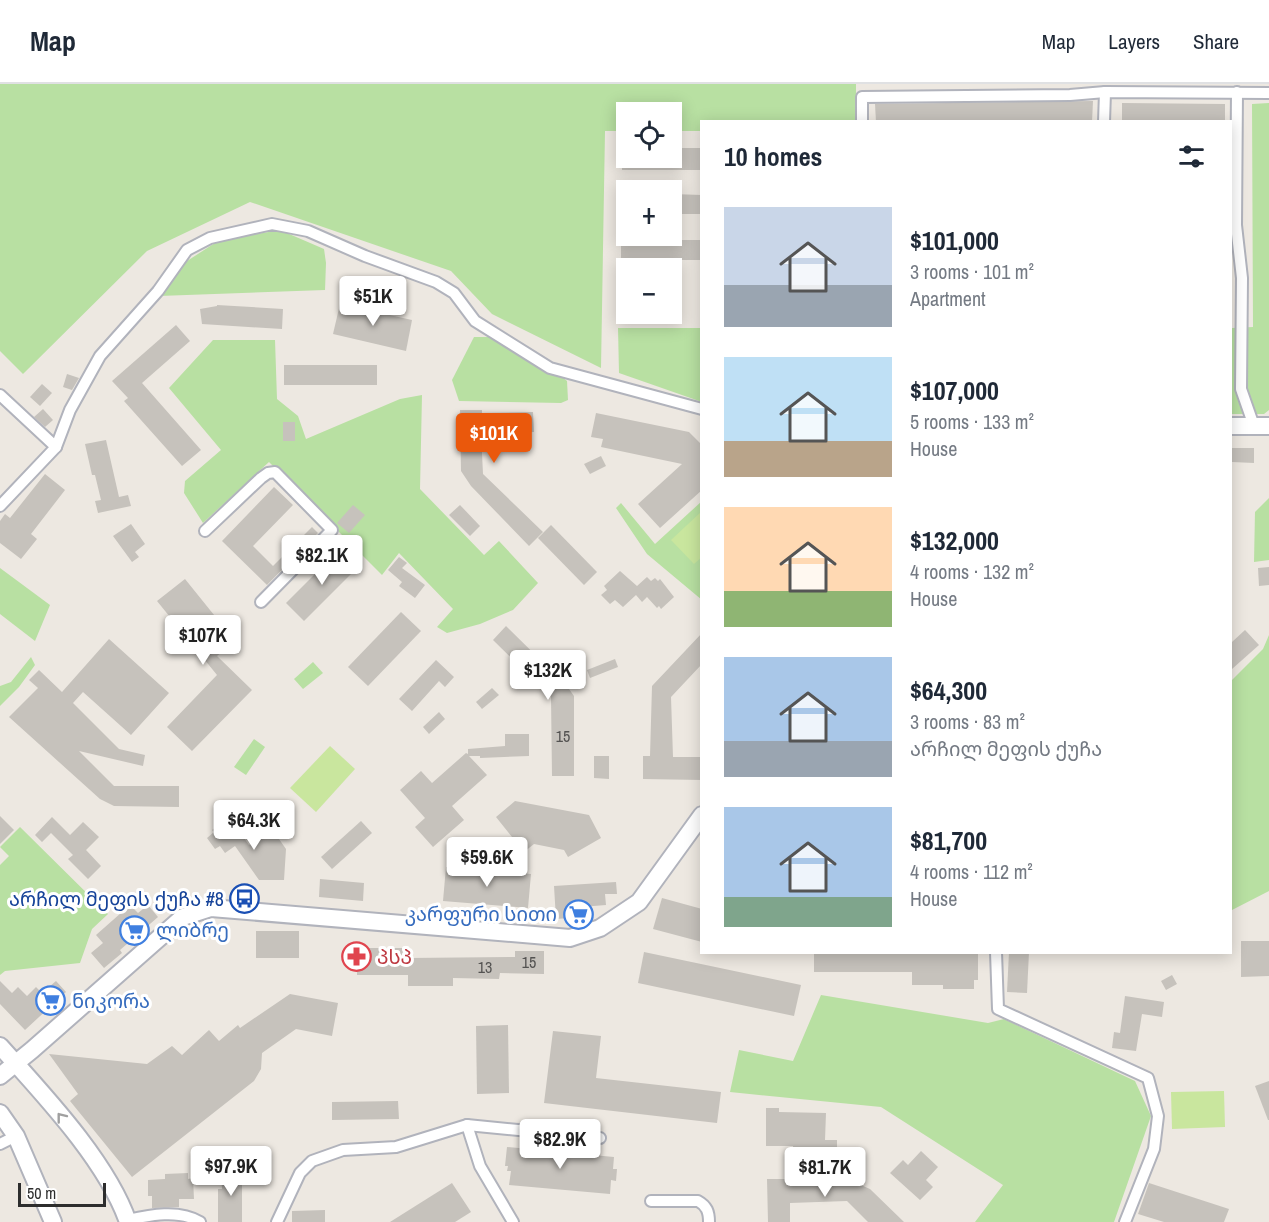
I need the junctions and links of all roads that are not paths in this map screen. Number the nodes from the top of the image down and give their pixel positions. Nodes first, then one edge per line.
1 (1105, 92) junction
2 (1236, 92) junction
3 (1269, 93) edge
4 (862, 120) edge
5 (1104, 120) edge
6 (1234, 138) edge
7 (1234, 184) edge
8 (1234, 225) edge
9 (1237, 278) edge
10 (1237, 325) edge
11 (0, 395) edge
12 (700, 408) edge
13 (1232, 426) edge
14 (1261, 426) edge
15 (56, 447) junction
16 (0, 506) edge
17 (205, 531) dead end
18 (261, 602) dead end
19 (700, 818) edge
20 (996, 954) edge
21 (0, 1046) edge
22 (16, 1064) junction
23 (0, 1076) edge
24 (0, 1113) edge
25 (468, 1125) junction
26 (16, 1136) junction
27 (600, 1138) dead end
28 (0, 1144) edge
29 (651, 1201) dead end
30 (128, 1221) edge
31 (53, 1222) edge
32 (200, 1222) edge
33 (277, 1222) edge
34 (513, 1222) edge
35 (709, 1222) edge
36 (1125, 1222) edge

1 - 2 street
1 - 4 street
1 - 5 street
2 - 3 street
2 - 6 street
6 - 7 street
7 - 8 street
8 - 9 street
9 - 10 street
10 - 14 street
11 - 15 street
12 - 15 street
13 - 14 street
15 - 16 street
17 - 18 street
19 - 22 street
20 - 36 street
21 - 22 street
22 - 23 street
30 -> 22 street
24 - 26 street
25 - 27 street
25 - 33 street
25 - 34 street
26 - 28 street
26 - 31 street
29 - 35 street
30 - 32 street

